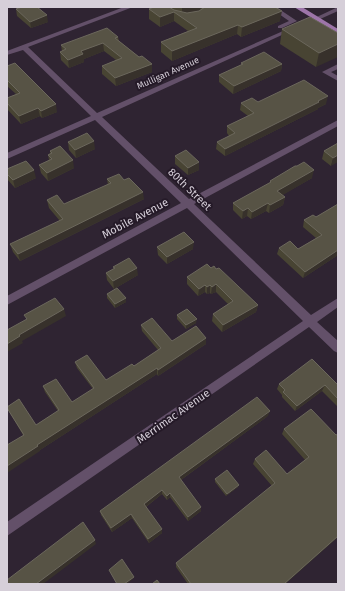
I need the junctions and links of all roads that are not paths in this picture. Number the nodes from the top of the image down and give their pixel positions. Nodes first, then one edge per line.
1 (130, 7) edge
2 (272, 7) edge
3 (288, 7) edge
4 (297, 7) edge
5 (338, 9) edge
6 (279, 11) junction
7 (316, 18) junction
8 (338, 32) edge
9 (280, 35) junction
10 (24, 47) junction
11 (7, 54) edge
12 (338, 66) edge
13 (338, 80) edge
14 (97, 116) junction
15 (338, 123) edge
16 (7, 156) edge
17 (188, 203) junction
18 (7, 301) edge
19 (338, 302) edge
20 (310, 321) junction
21 (338, 348) edge
22 (7, 530) edge

1 - 10 street
2 - 6 street
3 - 6 street
4 - 7 main road
5 - 7 street, Mulligan Avenue
6 - 9 street
7 - 8 main road
7 - 9 street, Mulligan Avenue
9 - 14 street, Mulligan Avenue
10 - 11 street
10 - 14 street, 80th Street
12 - 13 street
14 - 16 street, Mulligan Avenue
14 - 17 street, 80th Street
15 - 17 street, Mobile Avenue
17 - 18 street, Mobile Avenue
17 - 20 street, 80th Street
19 - 20 street, Merrimac Avenue
20 - 21 street, 80th Street
20 - 22 street, Merrimac Avenue

